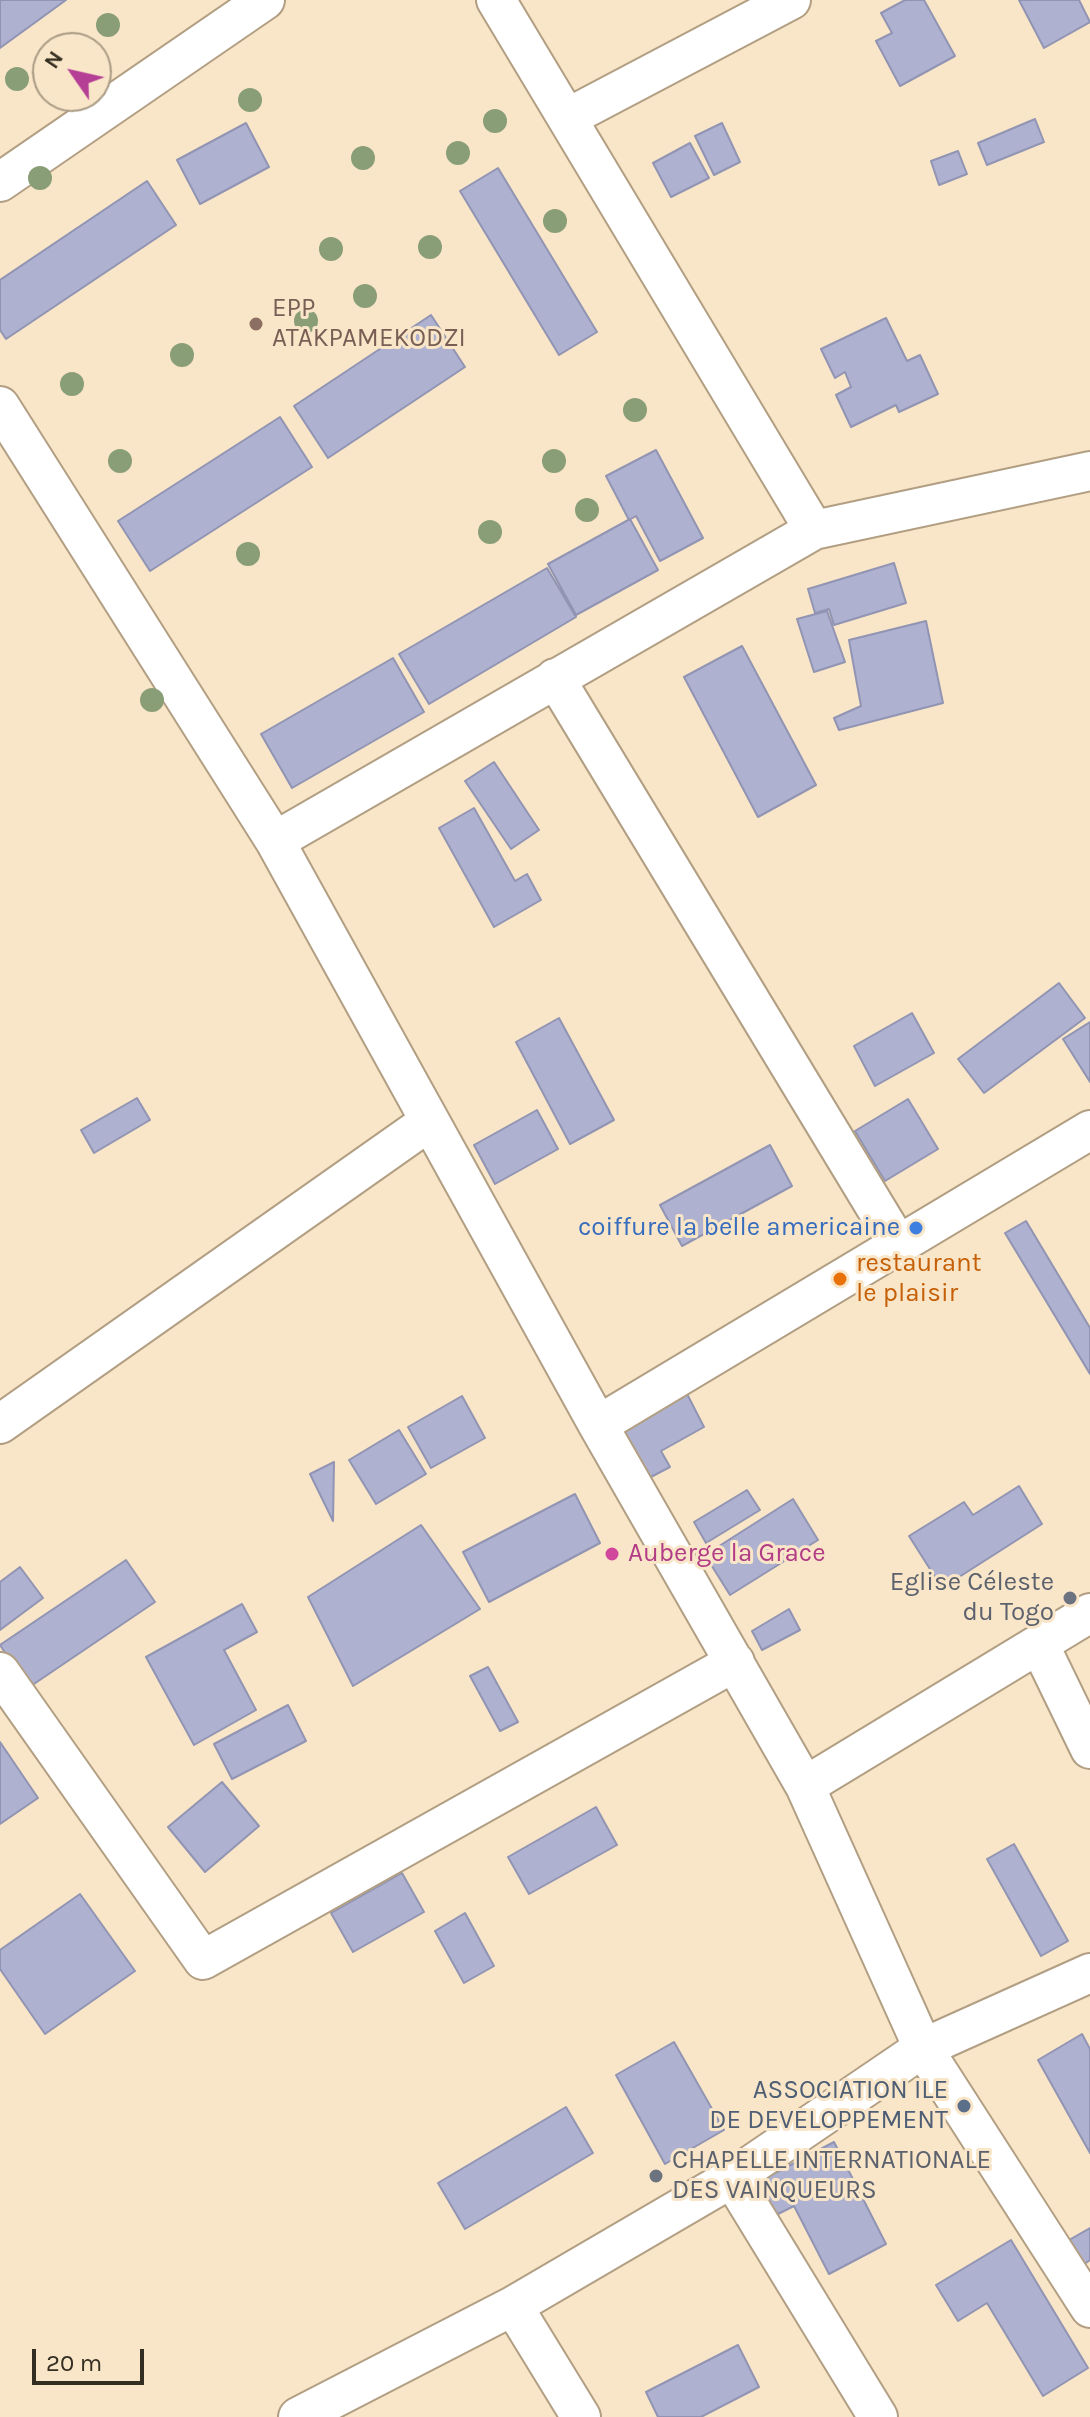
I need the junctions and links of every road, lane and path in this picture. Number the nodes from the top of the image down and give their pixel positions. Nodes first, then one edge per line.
1 (265, 0) edge
2 (496, 0) edge
3 (791, 0) edge
4 (567, 118) junction
5 (0, 182) edge
6 (0, 406) edge
7 (1090, 471) edge
8 (814, 530) junction
9 (555, 678) junction
10 (275, 841) junction
11 (430, 1121) junction
12 (1090, 1130) edge
13 (899, 1246) junction
14 (0, 1424) edge
15 (598, 1425) junction
16 (1090, 1613) edge
17 (1039, 1644) junction
18 (735, 1662) junction
19 (0, 1672) edge
20 (1090, 1749) edge
21 (805, 1786) junction
22 (1090, 1973) edge
23 (923, 2048) junction
24 (732, 2178) junction
25 (513, 2306) junction
26 (1090, 2308) edge
27 (298, 2417) edge
28 (581, 2417) edge
29 (878, 2417) edge

1 - 5 street
2 - 4 street
3 - 4 street
4 - 8 street
6 - 10 street
7 - 8 street
8 - 9 street
9 - 10 street
9 - 13 street
10 - 11 street
11 - 14 street
11 - 15 street
12 - 13 street
13 - 15 street
15 - 18 street
16 - 17 street
17 - 20 street
17 - 21 street
18 - 19 street
18 - 21 street
21 - 23 street
22 - 23 street
23 - 24 street
23 - 26 street
24 - 25 street
24 - 29 street
25 - 27 street
25 - 28 street

